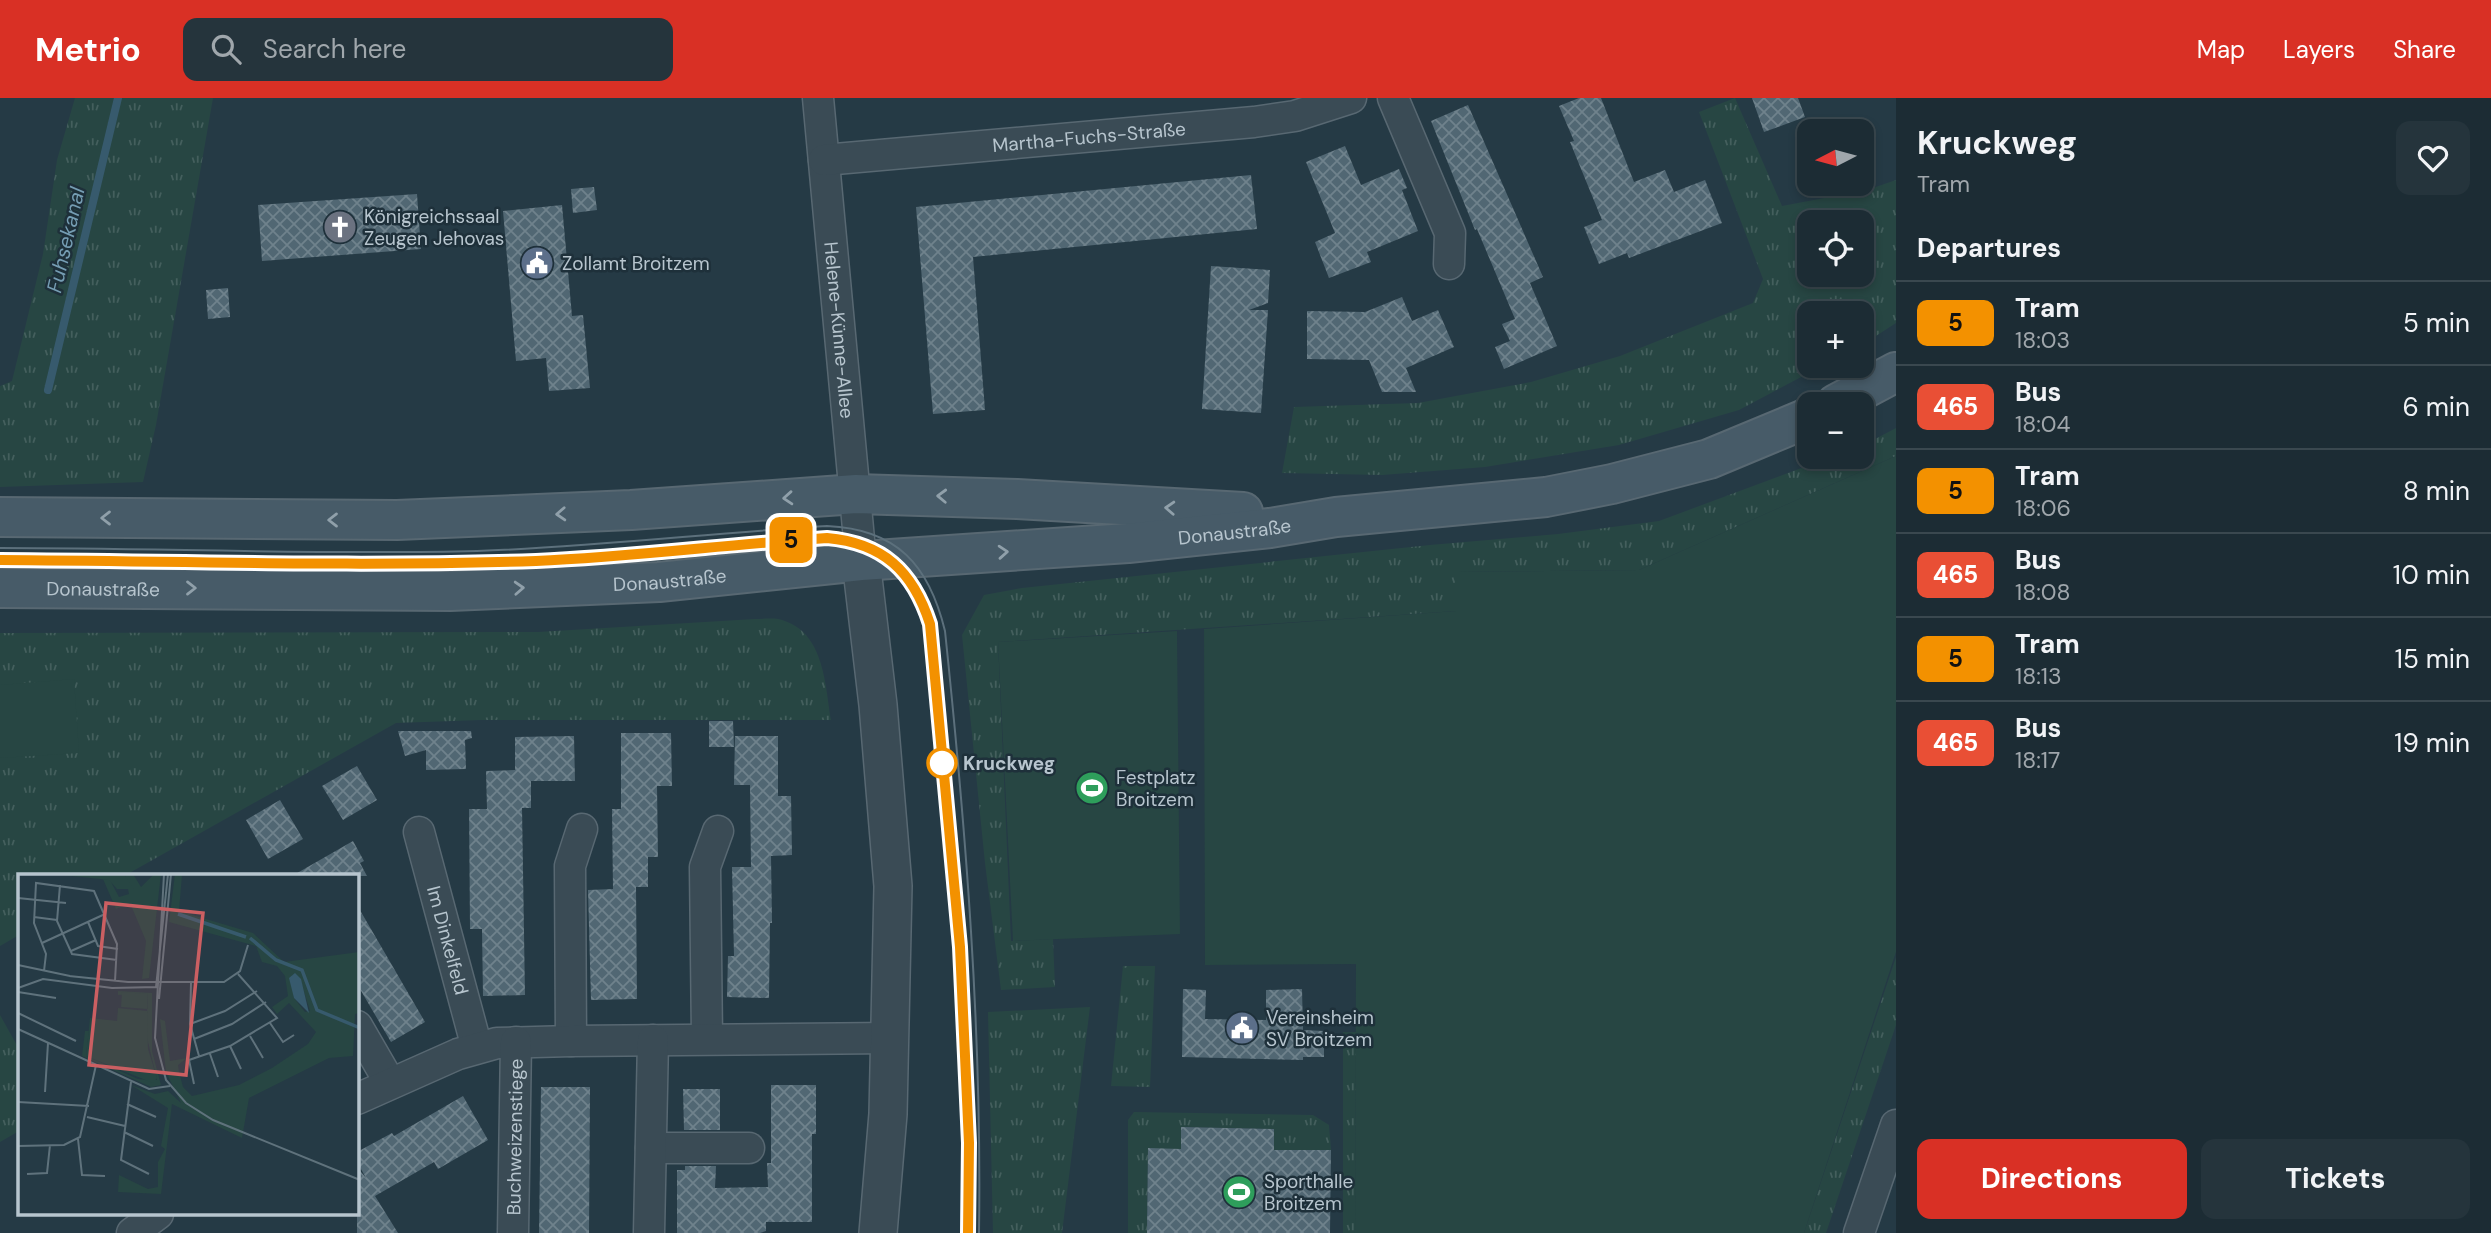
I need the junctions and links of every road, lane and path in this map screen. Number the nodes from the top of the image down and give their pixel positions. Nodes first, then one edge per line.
1 (818, 98) edge
2 (1351, 98) edge
3 (1393, 98) edge
4 (1292, 107) edge
5 (824, 160) junction
6 (1449, 264) dead end
7 (1896, 372) edge
8 (1862, 392) edge
9 (1797, 422) edge
10 (856, 494) junction
11 (0, 517) edge
12 (1336, 517) junction
13 (861, 561) junction
14 (0, 587) edge
15 (582, 829) dead end
16 (718, 831) dead end
17 (419, 832) dead end
18 (359, 1029) edge
19 (891, 1038) junction
20 (706, 1039) junction
21 (653, 1040) junction
22 (571, 1041) junction
23 (516, 1042) junction
24 (477, 1048) junction
25 (390, 1083) junction
26 (359, 1098) edge
27 (888, 1114) junction
28 (1893, 1140) edge
29 (651, 1148) junction
30 (750, 1148) dead end
31 (155, 1216) edge
32 (132, 1233) edge
33 (513, 1233) edge
34 (649, 1233) edge
35 (878, 1233) edge
36 (902, 1233) edge
37 (1859, 1233) edge

1 - 5 street, Helene-Künne-Allee
2 - 4 street, Martha-Fuchs-Straße
3 - 6 street
4 - 5 street, Martha-Fuchs-Straße
5 - 10 street, Helene-Künne-Allee
7 - 8 main road
9 - 12 main road, Donaustraße
10 -> 11 main road, Donaustraße
12 -> 10 main road, Donaustraße
10 - 13 street, Helene-Künne-Allee
13 -> 12 main road, Donaustraße
14 -> 13 main road, Donaustraße
13 - 19 street
15 - 22 street
16 - 20 street
17 - 24 street, Im Dinkelfeld
18 - 25 street
19 - 20 street
19 - 27 street
20 - 21 street
21 - 22 street
21 - 29 street
22 - 23 street
23 - 24 street
23 - 33 street, Buchweizenstiege
24 - 25 street
25 - 26 street
27 - 35 street
27 - 36 street
28 - 37 street
29 - 30 street
29 - 34 street
31 - 32 street

